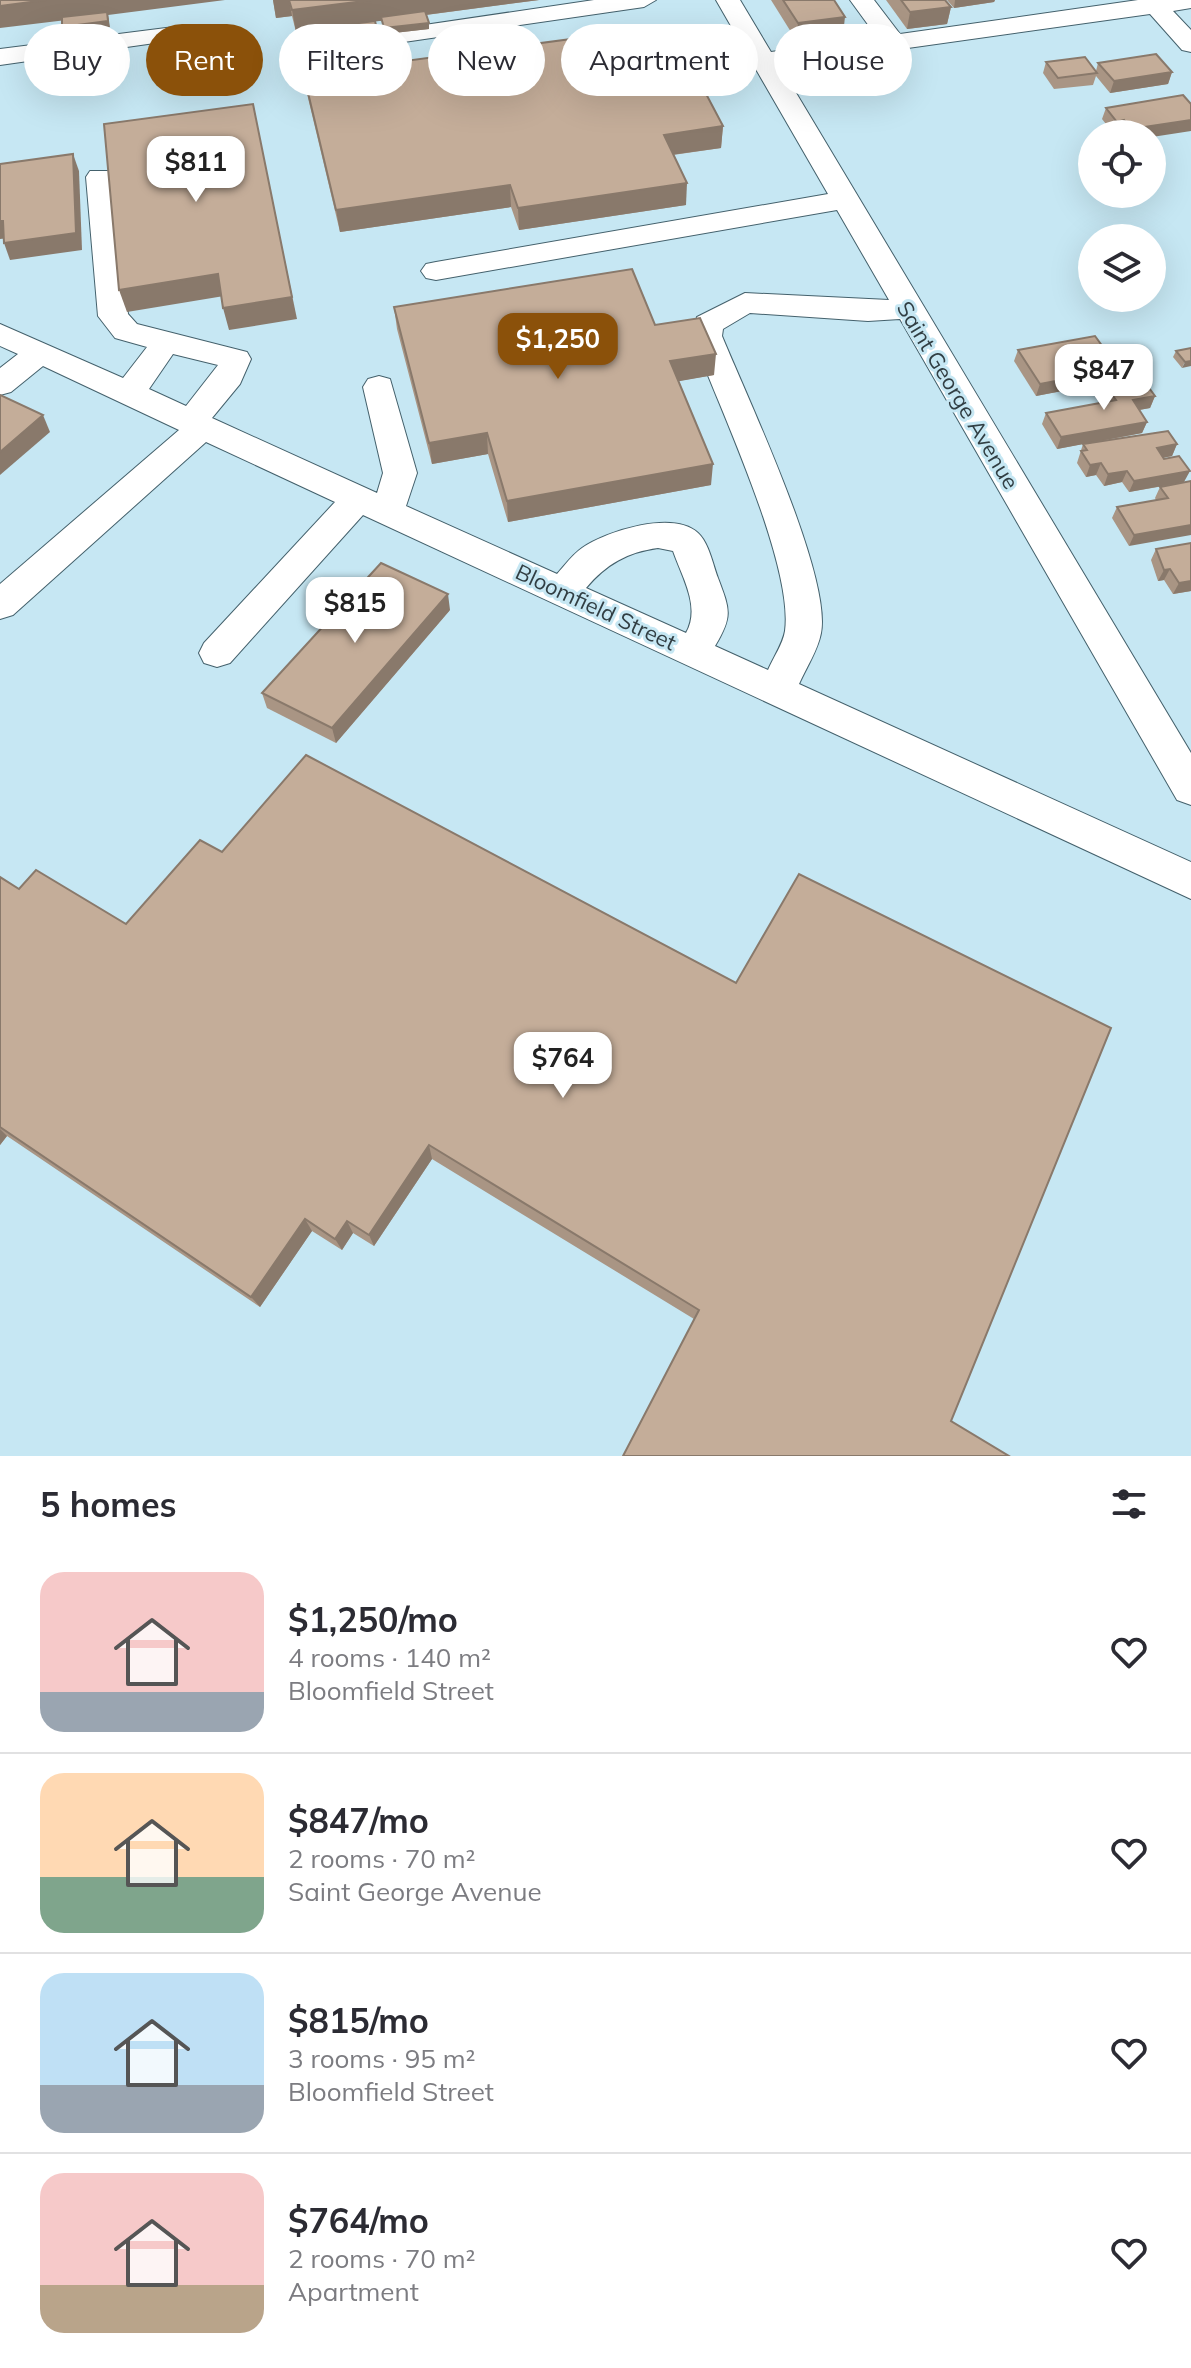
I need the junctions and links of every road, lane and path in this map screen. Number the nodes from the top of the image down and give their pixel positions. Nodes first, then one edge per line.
1 (644, 0) edge
2 (728, 0) edge
3 (862, 0) edge
4 (1191, 1) edge
5 (1152, 3) edge
6 (880, 24) edge
7 (412, 34) edge
8 (146, 38) edge
9 (912, 39) edge
10 (1191, 45) edge
11 (0, 57) edge
12 (774, 59) edge
13 (761, 61) junction
14 (100, 177) dead end
15 (844, 200) junction
16 (436, 271) dead end
17 (907, 309) junction
18 (0, 334) edge
19 (165, 342) junction
20 (40, 353) junction
21 (0, 384) edge
22 (379, 387) dead end
23 (128, 393) junction
24 (197, 425) junction
25 (372, 505) junction
26 (563, 592) junction
27 (0, 605) edge
28 (693, 652) junction
29 (217, 653) dead end
30 (777, 691) junction
31 (1191, 788) edge
32 (1191, 881) edge

1 - 7 street
2 - 13 street, Saint George Avenue
3 - 6 street
4 - 5 street
5 - 9 street
5 - 10 street
8 - 11 street
12 - 13 street
13 - 15 street, Saint George Avenue
14 - 19 street
15 - 16 street
15 - 17 street, Saint George Avenue
17 - 30 street
17 - 31 street, Saint George Avenue
18 - 20 street, Bloomfield Street
19 - 23 street
19 - 24 street
20 - 21 street
20 - 23 street, Bloomfield Street
22 - 25 street
23 - 24 street, Bloomfield Street
24 - 25 street, Bloomfield Street
24 - 27 street
25 - 26 street, Bloomfield Street
25 - 29 street
26 - 28 street, Bloomfield Street
26 - 28 street
28 - 30 street, Bloomfield Street
30 - 32 street, Bloomfield Street

